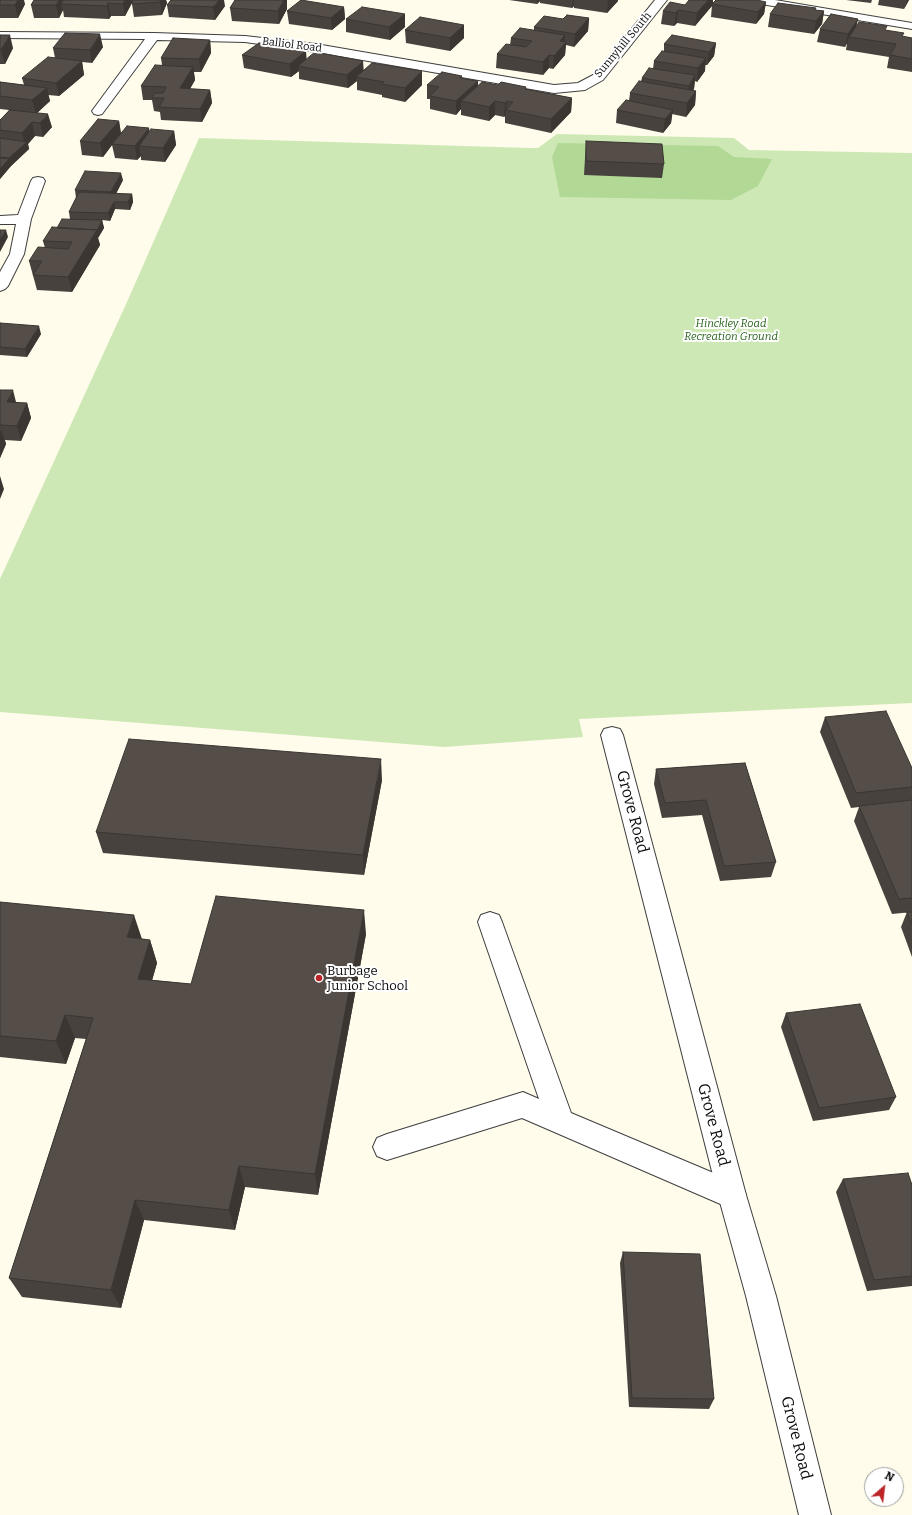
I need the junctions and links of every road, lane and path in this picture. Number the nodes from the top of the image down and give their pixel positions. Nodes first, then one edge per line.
1 (661, 0) edge
2 (755, 0) edge
3 (912, 26) edge
4 (0, 35) edge
5 (154, 36) junction
6 (581, 87) joint
7 (98, 111) dead end
8 (38, 181) dead end
9 (24, 219) junction
10 (0, 220) edge
11 (0, 286) edge
12 (612, 735) dead end
13 (490, 922) dead end
14 (562, 1122) junction
15 (387, 1147) dead end
16 (732, 1195) junction
17 (815, 1515) edge

1 - 6 street, Sunnyhill South
2 - 3 street
4 - 5 street, Balliol Road
5 - 6 street, Balliol Road
5 - 7 street
8 - 9 street
9 - 10 street
9 - 11 street
12 - 16 street, Grove Road
13 - 14 street
14 - 15 street
14 - 16 street
16 - 17 street, Grove Road

